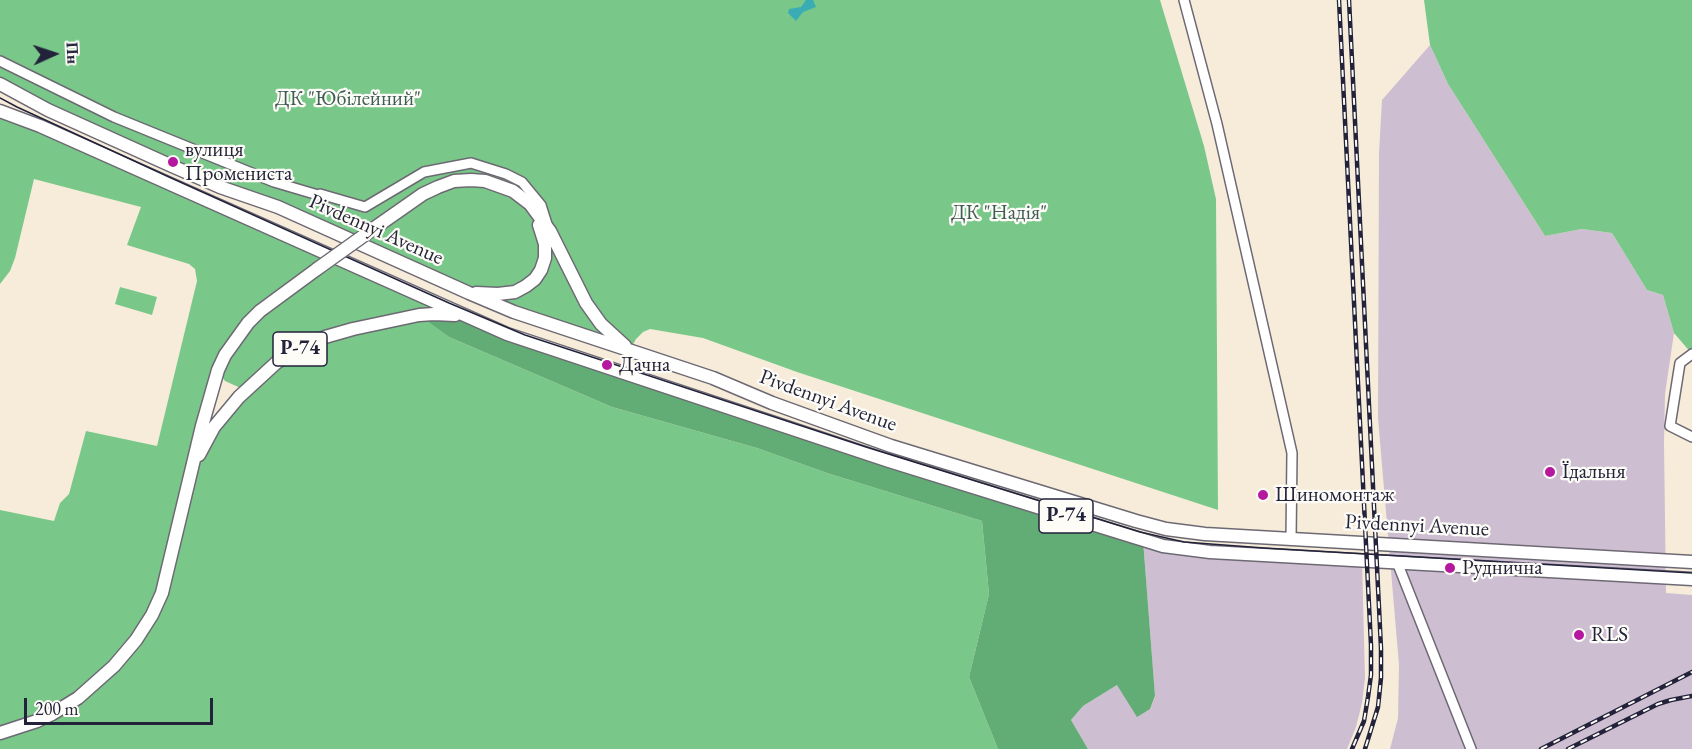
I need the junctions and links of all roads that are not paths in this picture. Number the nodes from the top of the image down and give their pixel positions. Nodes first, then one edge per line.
1 (1184, 0) edge
2 (0, 61) edge
3 (0, 84) edge
4 (0, 111) edge
5 (524, 198) junction
6 (550, 231) junction
7 (469, 293) junction
8 (467, 317) junction
9 (630, 350) junction
10 (1692, 354) edge
11 (1692, 437) edge
12 (191, 476) junction
13 (1290, 539) junction
14 (1397, 562) junction
15 (1692, 562) edge
16 (1692, 579) edge
17 (0, 733) edge
18 (1471, 749) edge

1 - 13 street
2 - 6 street
3 - 7 main road, Pivdennyi Avenue
4 - 8 main road, Pivdennyi Avenue
5 - 6 main road, Р-74
5 - 7 main road
5 - 12 main road, Р-74, bridge
6 - 9 main road, Р-74
7 - 9 main road, Pivdennyi Avenue
8 - 12 main road, Р-74
8 - 14 main road, Pivdennyi Avenue / Р-74
9 - 13 main road, Pivdennyi Avenue / Р-74
10 - 11 street
12 - 17 main road, Р-74
13 - 15 main road, Pivdennyi Avenue / Р-74
14 - 16 main road, Pivdennyi Avenue / Р-74
14 - 18 street

